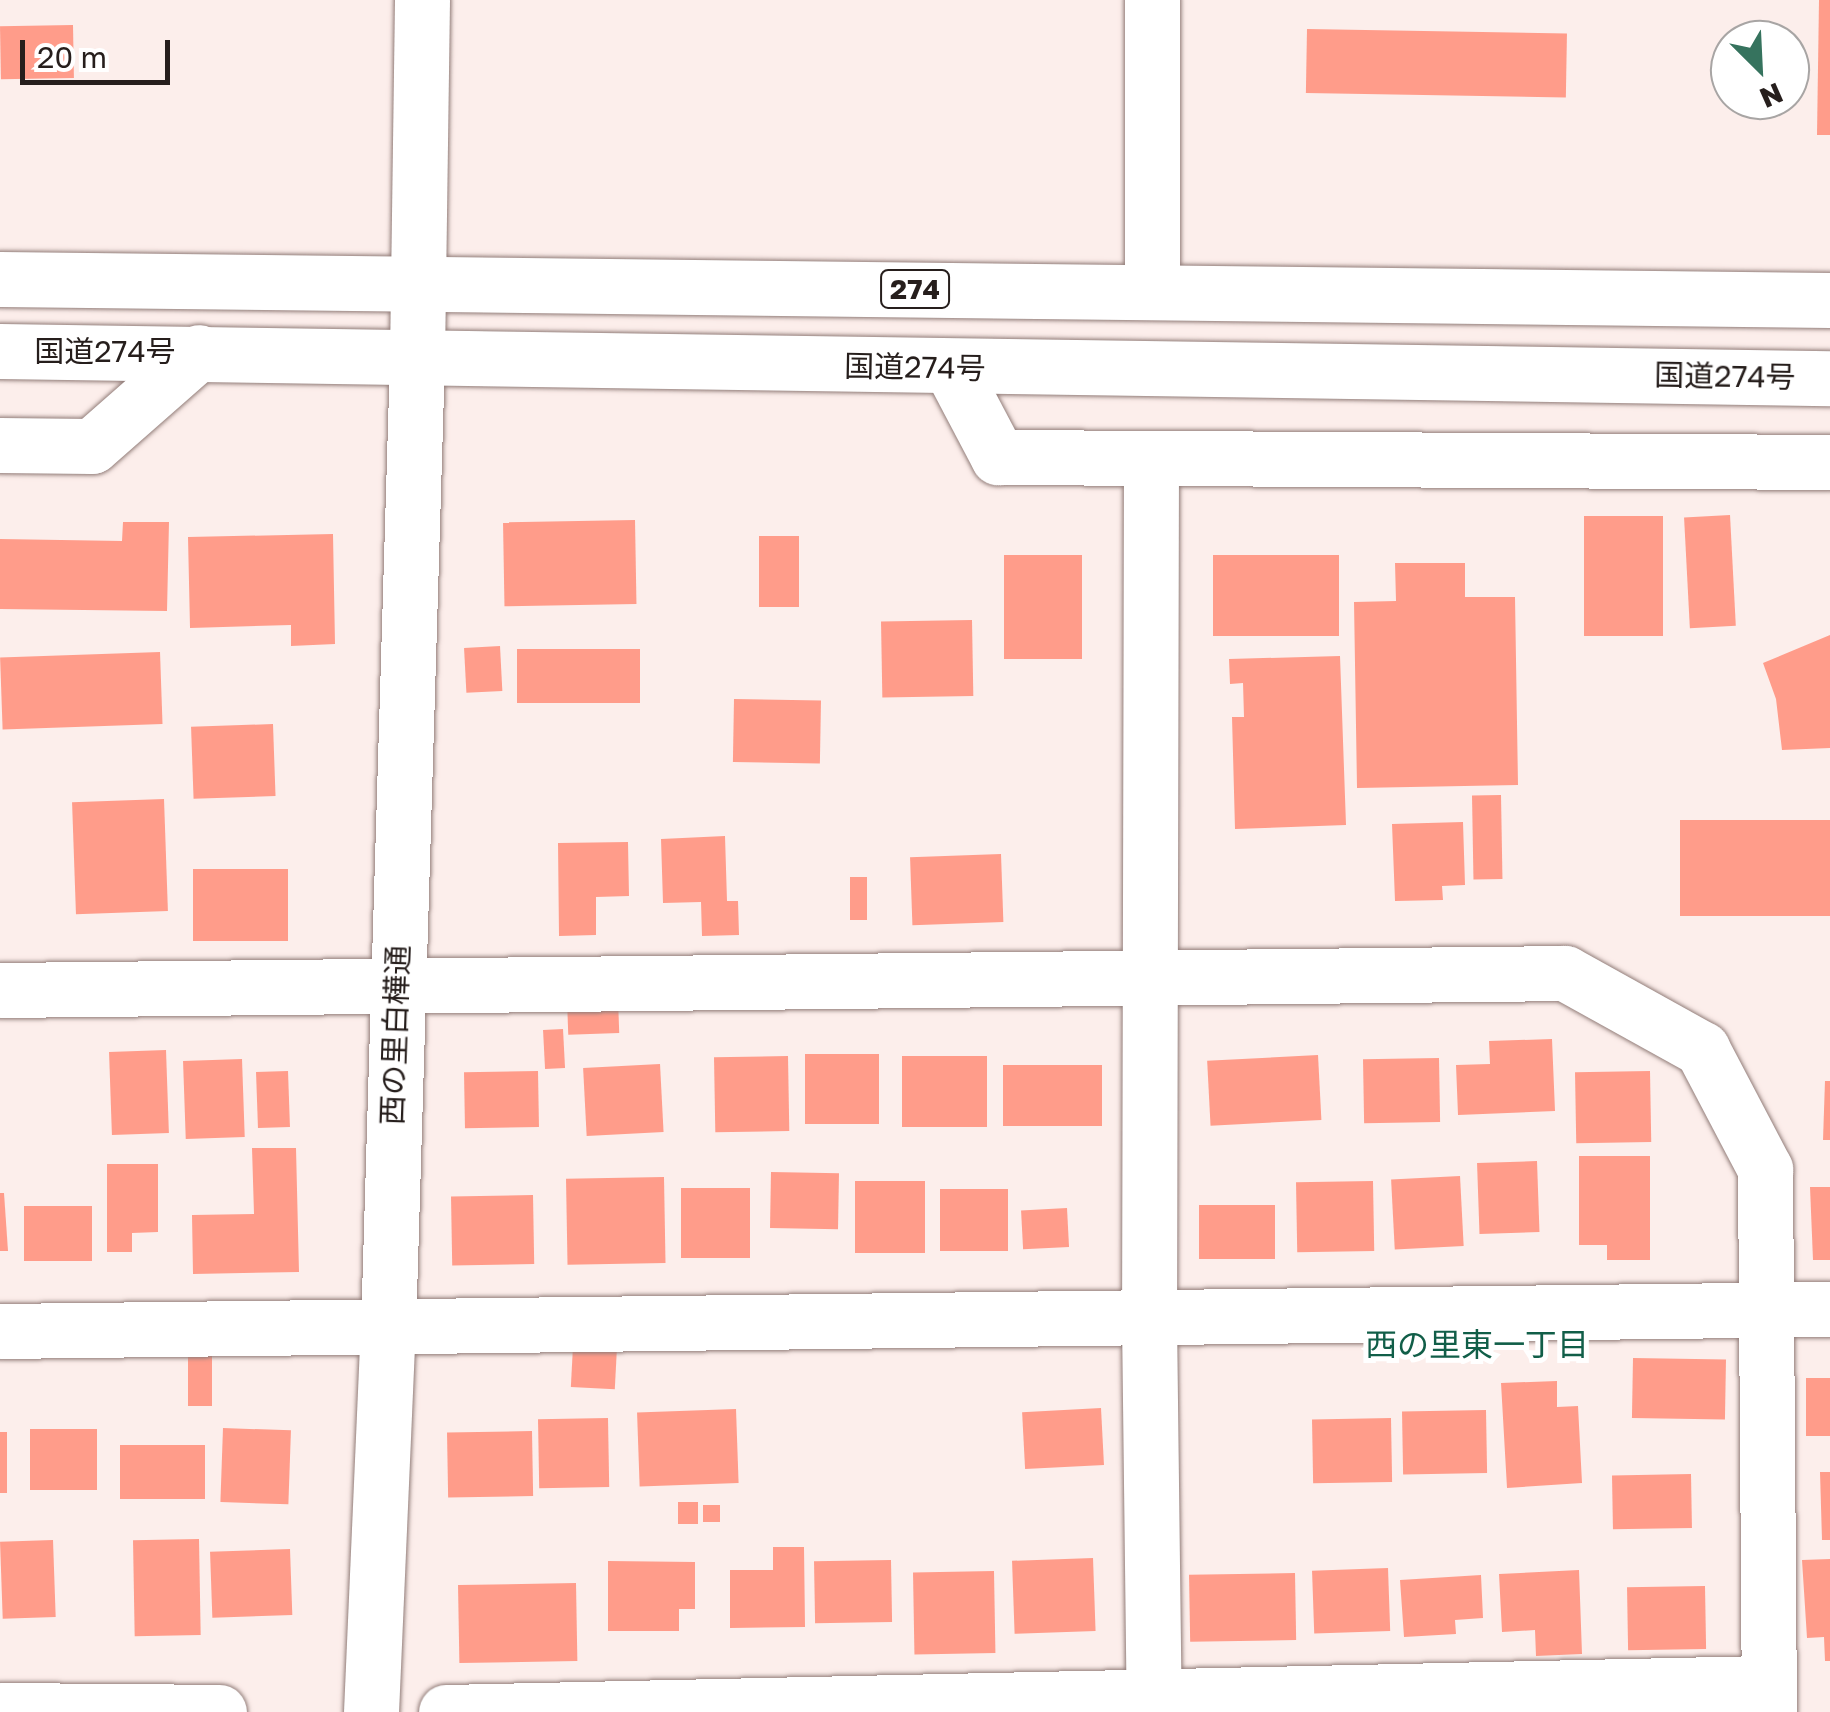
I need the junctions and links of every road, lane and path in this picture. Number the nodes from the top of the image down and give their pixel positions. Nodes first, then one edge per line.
1 (422, 0) edge
2 (1152, 0) edge
3 (0, 279) edge
4 (417, 280) junction
5 (1152, 292) junction
6 (1830, 300) edge
7 (0, 351) edge
8 (198, 352) junction
9 (417, 358) junction
10 (951, 368) junction
11 (1830, 378) edge
12 (0, 446) edge
13 (1152, 459) junction
14 (1830, 462) edge
15 (1150, 980) junction
16 (396, 988) junction
17 (0, 990) edge
18 (1830, 1309) edge
19 (1766, 1311) junction
20 (1149, 1319) junction
21 (388, 1329) junction
22 (0, 1330) edge
23 (1769, 1698) edge
24 (1154, 1705) edge
25 (0, 1710) edge
26 (220, 1712) edge
27 (371, 1712) edge
28 (446, 1712) edge

1 - 4 main road, 西の里白樺通
2 - 5 main road
3 - 4 main road, 274
4 - 5 main road, 274
4 - 9 main road, 西の里白樺通
5 - 6 main road, 274
7 - 8 main road, 国道274号
8 - 9 main road, 国道274号
8 - 12 main road
9 - 10 main road, 国道274号
9 - 16 main road, 西の里白樺通
10 - 11 main road, 国道274号
10 - 13 main road
13 - 14 main road
13 - 15 main road
15 - 16 main road
15 - 19 main road
15 - 20 main road
16 - 17 main road
16 - 21 main road, 西の里白樺通
18 - 19 main road
19 - 20 main road
19 - 23 main road
20 - 21 main road
20 - 24 main road
21 - 22 main road
21 - 27 main road, 西の里白樺通
23 - 24 main road
24 - 28 main road
25 - 26 main road

